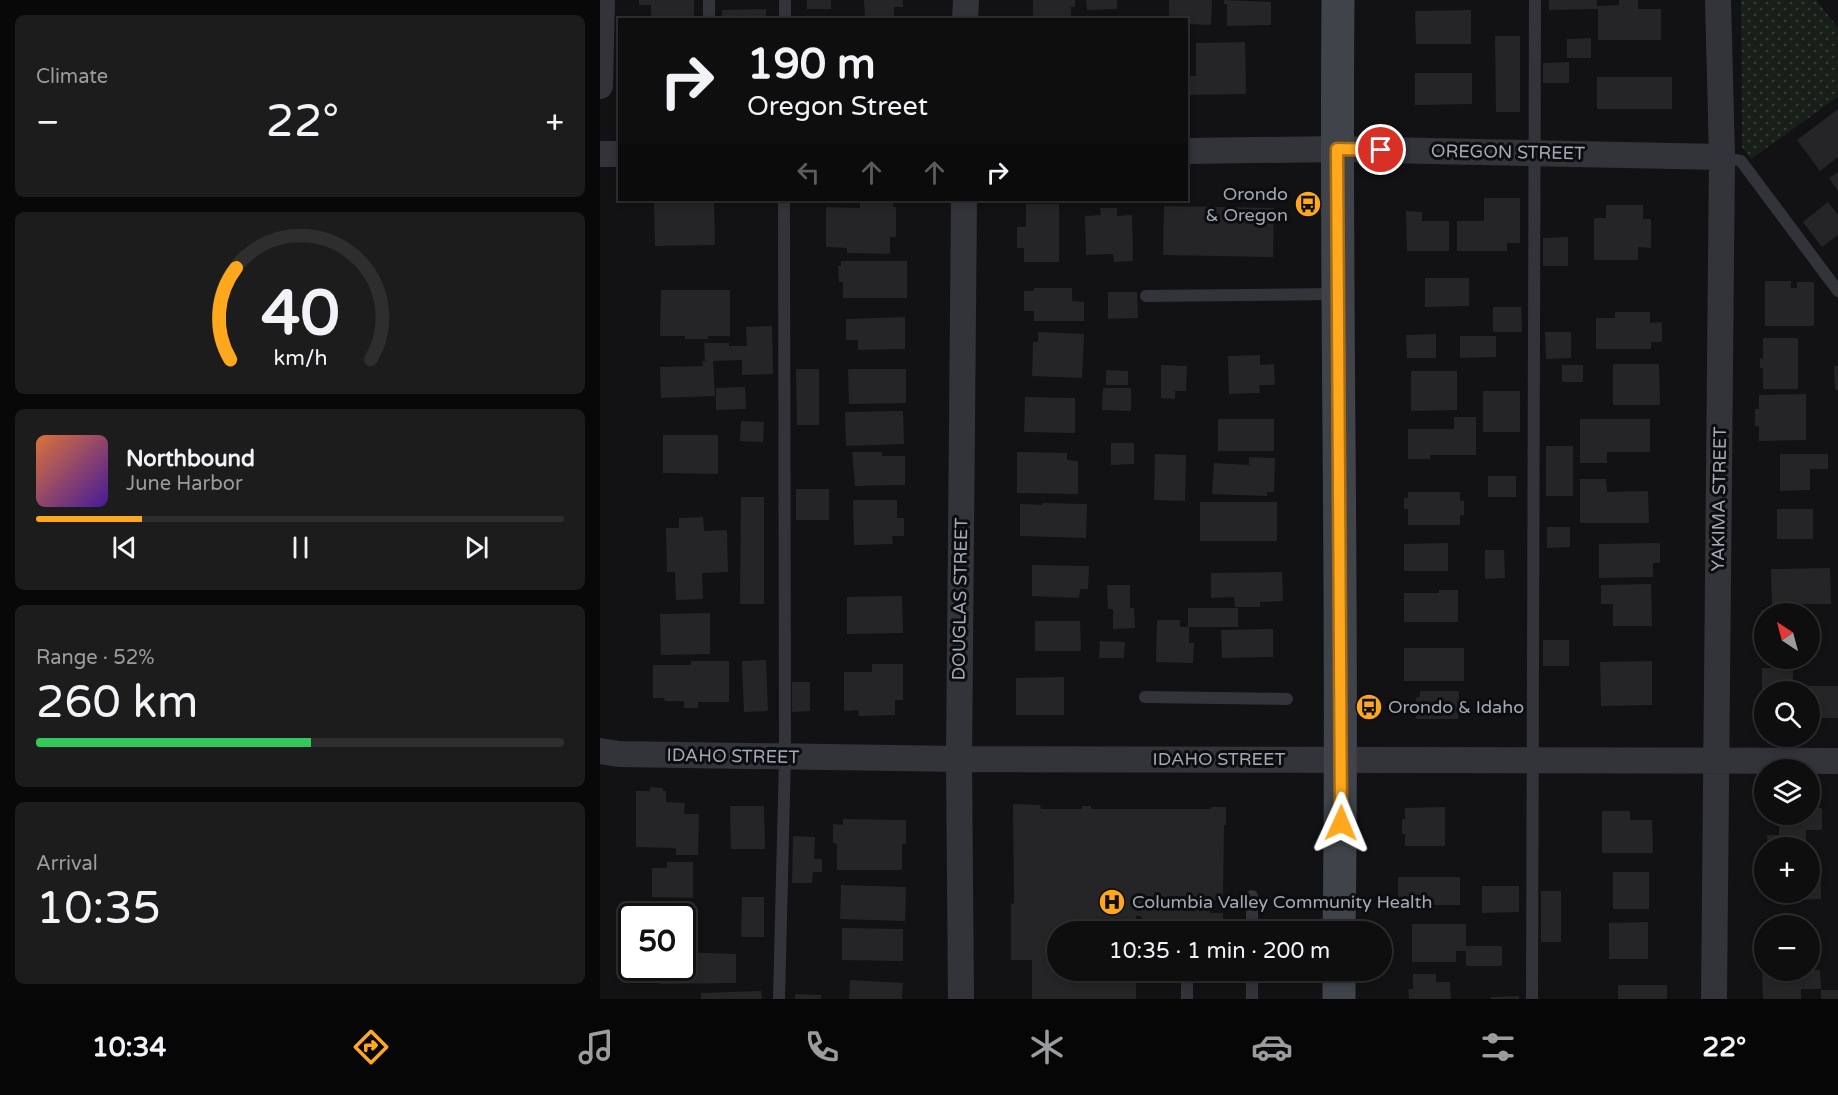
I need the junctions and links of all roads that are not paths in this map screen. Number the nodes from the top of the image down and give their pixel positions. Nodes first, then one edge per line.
1 (602, 0) edge
2 (709, 0) edge
3 (785, 0) edge
4 (966, 0) edge
5 (1338, 0) edge
6 (1535, 0) edge
7 (1719, 0) edge
8 (709, 18) edge
9 (785, 18) edge
10 (965, 18) edge
11 (600, 86) edge
12 (1337, 149) junction
13 (1188, 151) edge
14 (1535, 153) junction
15 (600, 154) edge
16 (618, 154) edge
17 (1722, 157) junction
18 (783, 201) edge
19 (964, 201) edge
20 (1838, 291) edge
21 (1338, 294) junction
22 (1146, 296) dead end
23 (1145, 697) dead end
24 (1287, 699) dead end
25 (600, 751) edge
26 (785, 756) junction
27 (959, 759) junction
28 (1342, 759) junction
29 (1533, 759) junction
30 (1716, 760) junction
31 (1838, 761) edge
32 (1252, 896) dead end
33 (1252, 921) edge
34 (1340, 921) edge
35 (1187, 981) edge
36 (1252, 981) edge
37 (1339, 981) edge
38 (779, 999) edge
39 (961, 999) edge
40 (1187, 999) edge
41 (1252, 999) edge
42 (1338, 999) edge
43 (1532, 999) edge
44 (1714, 999) edge

1 - 11 street
2 - 8 lane
3 - 9 lane
4 - 10 street
5 - 12 main road
6 - 14 lane
7 - 17 street, YAKIMA STREET
12 - 13 street, OREGON STREET
12 - 14 street, OREGON STREET
12 - 21 main road
14 - 17 street, OREGON STREET
14 - 29 lane
15 - 16 street
17 - 20 lane
17 - 30 street, YAKIMA STREET
18 - 26 lane
19 - 27 street, DOUGLAS STREET
21 - 22 lane
21 - 28 main road
23 - 24 lane
25 - 26 street, IDAHO STREET
26 - 27 street, IDAHO STREET
26 - 38 lane
27 - 28 street, IDAHO STREET
27 - 39 street, DOUGLAS STREET
28 - 29 street, IDAHO STREET
28 - 34 main road
29 - 30 street, IDAHO STREET
29 - 43 lane
30 - 31 street, IDAHO STREET
30 - 44 street, YAKIMA STREET
32 - 33 lane
35 - 40 lane
36 - 41 lane
37 - 42 main road

